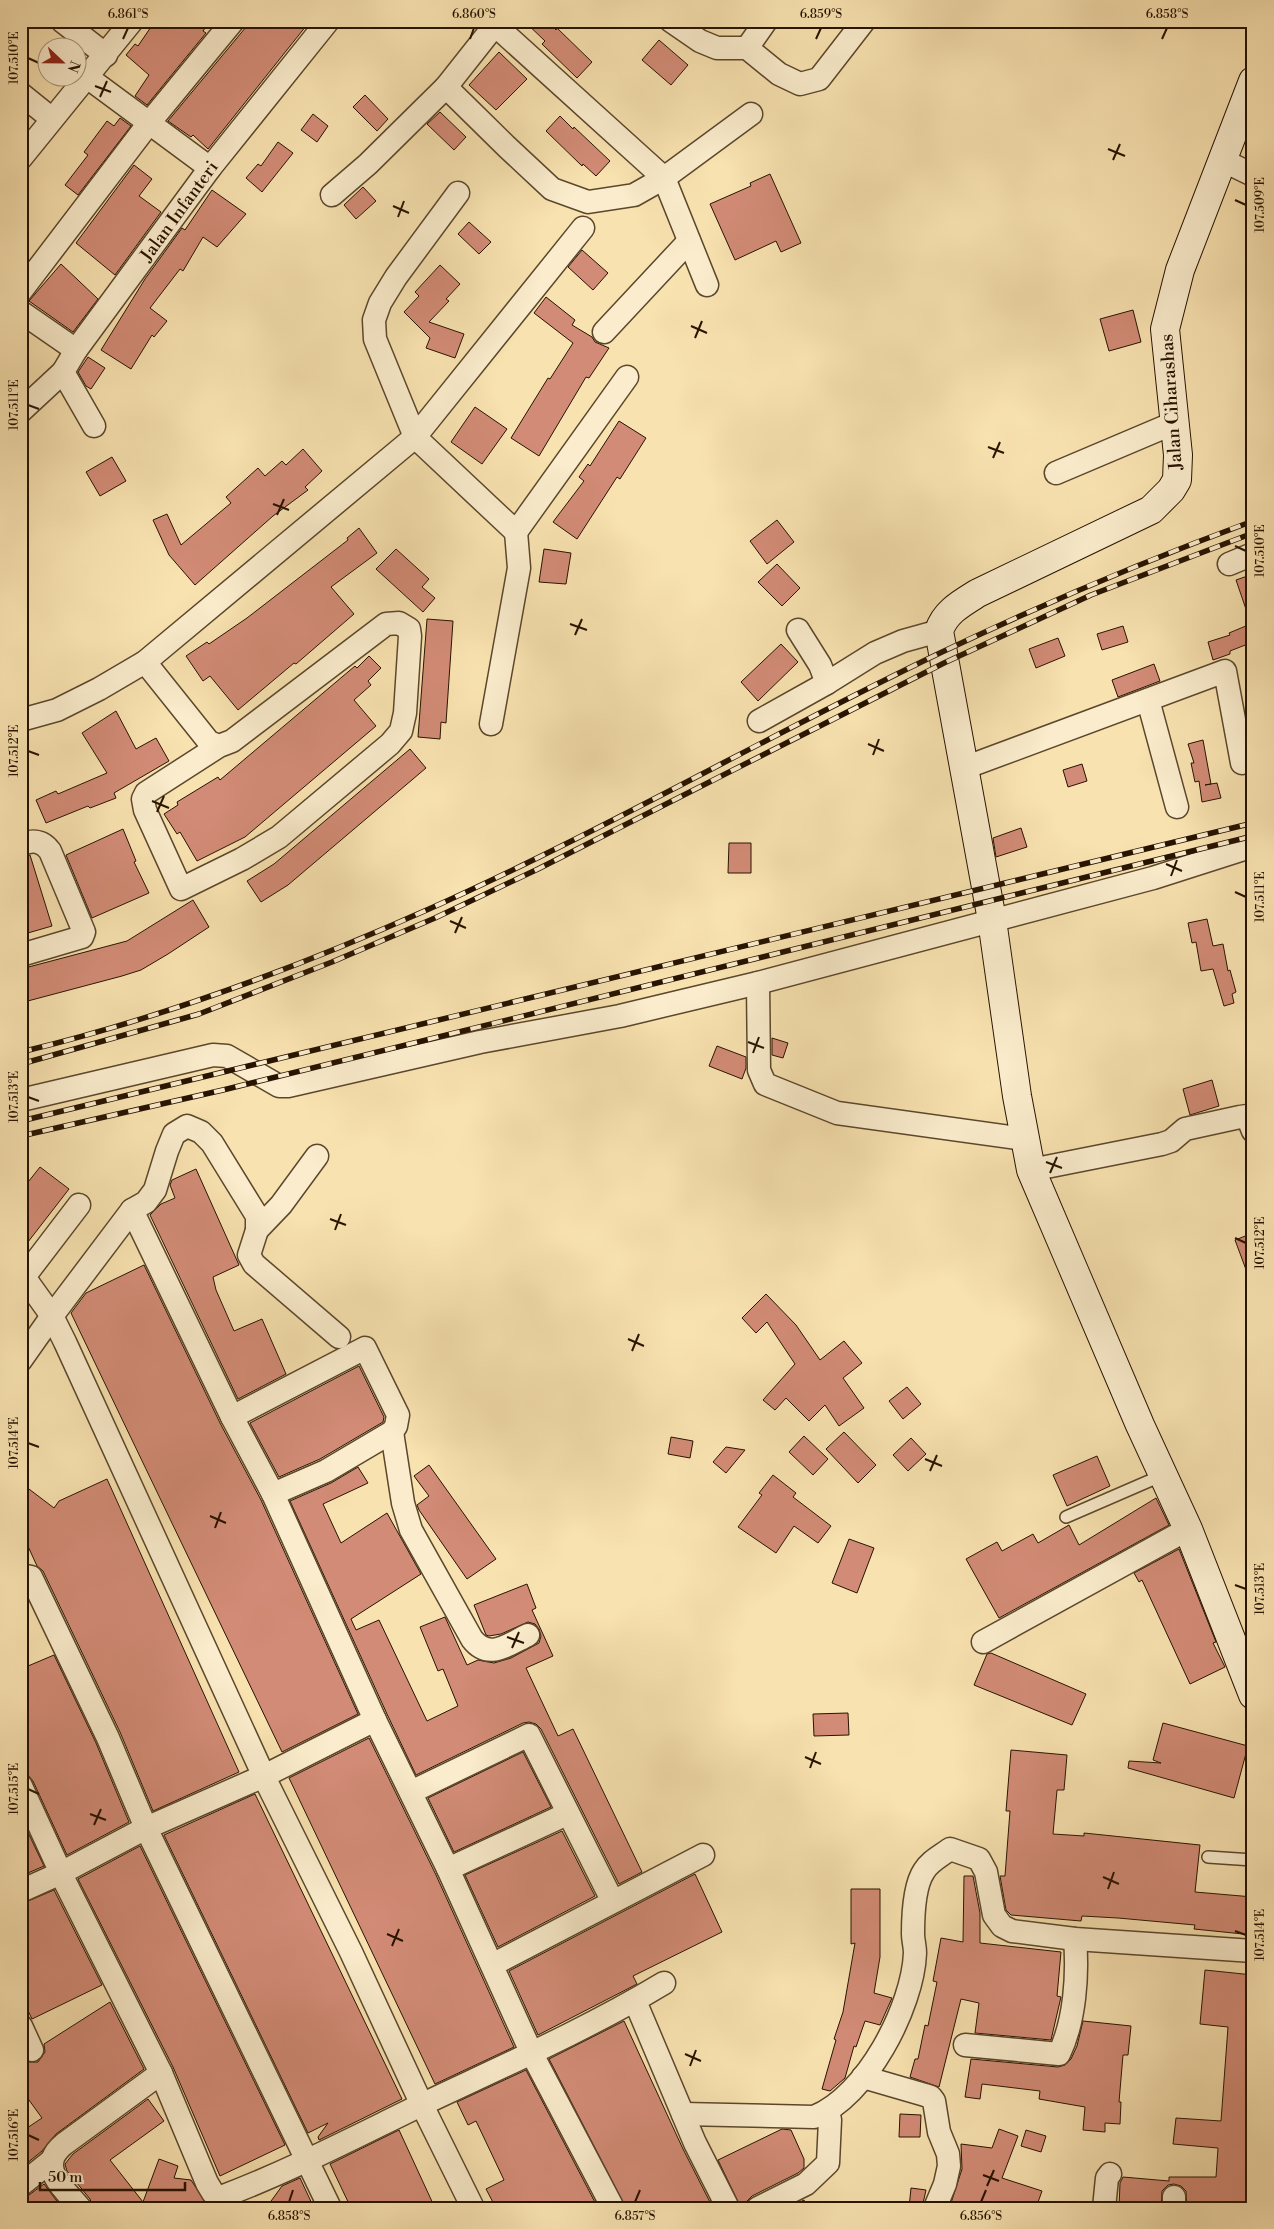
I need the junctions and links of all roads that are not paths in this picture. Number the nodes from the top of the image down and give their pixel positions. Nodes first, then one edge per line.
1 (62, 21) edge
2 (132, 21) edge
3 (234, 21) edge
4 (328, 21) edge
5 (671, 21) edge
6 (766, 21) edge
7 (864, 21) edge
8 (497, 23) edge
9 (747, 48) junction
10 (106, 55) junction
11 (88, 76) edge
12 (88, 78) edge
13 (1253, 81) edge
14 (78, 88) edge
15 (446, 88) junction
16 (21, 94) edge
17 (751, 114) dead end
18 (52, 119) junction
19 (149, 123) junction
20 (21, 158) edge
21 (1222, 160) junction
22 (210, 168) junction
23 (1253, 175) edge
24 (664, 178) junction
25 (458, 193) dead end
26 (332, 194) dead end
27 (583, 228) dead end
28 (689, 241) junction
29 (707, 285) dead end
30 (21, 291) edge
31 (21, 312) edge
32 (604, 332) dead end
33 (76, 350) junction
34 (63, 372) junction
35 (627, 377) dead end
36 (21, 411) edge
37 (1174, 423) junction
38 (94, 426) dead end
39 (415, 437) junction
40 (1056, 473) dead end
41 (516, 532) junction
42 (1253, 554) edge
43 (1230, 564) dead end
44 (798, 630) dead end
45 (939, 631) junction
46 (145, 662) junction
47 (826, 683) junction
48 (1148, 700) junction
49 (21, 720) edge
50 (759, 721) dead end
51 (491, 724) dead end
52 (219, 746) junction
53 (1242, 763) dead end
54 (964, 768) junction
55 (1177, 806) dead end
56 (21, 844) edge
57 (1253, 846) edge
58 (992, 920) junction
59 (21, 955) edge
60 (758, 983) junction
61 (21, 1100) edge
62 (1253, 1132) edge
63 (1026, 1139) junction
64 (318, 1156) dead end
65 (1031, 1170) junction
66 (79, 1205) dead end
67 (132, 1210) junction
68 (257, 1230) junction
69 (23, 1279) edge
70 (52, 1316) junction
71 (339, 1337) dead end
72 (21, 1360) edge
73 (232, 1417) junction
74 (392, 1432) junction
75 (1163, 1475) junction
76 (273, 1494) junction
77 (1066, 1517) dead end
78 (1188, 1529) junction
79 (21, 1575) edge
80 (528, 1635) dead end
81 (983, 1642) dead end
82 (1253, 1695) edge
83 (375, 1720) junction
84 (264, 1776) junction
85 (21, 1786) edge
86 (412, 1792) junction
87 (567, 1814) junction
88 (146, 1828) junction
89 (703, 1855) dead end
90 (1208, 1857) dead end
91 (1253, 1860) edge
92 (448, 1869) junction
93 (61, 1873) junction
94 (21, 1891) edge
95 (612, 1900) junction
96 (1075, 1939) junction
97 (1253, 1951) edge
98 (492, 1965) junction
99 (664, 1983) dead end
100 (635, 2001) junction
101 (21, 2026) edge
102 (965, 2045) dead end
103 (32, 2050) dead end
104 (532, 2054) junction
105 (161, 2073) junction
106 (863, 2077) junction
107 (422, 2104) junction
108 (828, 2111) junction
109 (683, 2114) junction
110 (51, 2161) junction
111 (306, 2161) junction
112 (1110, 2174) dead end
113 (21, 2185) edge
114 (214, 2200) edge
115 (80, 2208) edge
116 (330, 2208) edge
117 (473, 2208) edge
118 (613, 2208) edge
119 (728, 2208) edge
120 (758, 2208) edge
121 (935, 2208) edge
122 (1104, 2208) edge

1 - 10 street
2 - 10 street
3 - 19 street
4 - 22 street, Jalan Infanteri
5 - 9 street
6 - 9 street
7 - 9 street
8 - 15 street
8 - 24 street
10 - 11 street
12 - 19 street
13 - 21 street, Jalan Ciharashas
14 - 18 street
15 - 24 street
15 - 26 street
16 - 18 street
17 - 24 street
18 - 20 street
19 - 22 street
19 - 30 street
21 - 23 street
21 - 37 street, Jalan Ciharashas
22 - 33 street, Jalan Infanteri
24 - 28 street
25 - 39 street
27 - 39 street
28 - 29 street
28 - 32 street
31 - 33 street
33 - 34 street, Jalan Infanteri
34 - 36 street, Jalan Infanteri
34 - 38 street
35 - 41 street
37 - 40 street
37 - 45 street, Jalan Ciharashas
39 - 41 street
39 - 46 street
41 - 51 street
42 - 43 street
44 - 47 street
45 - 47 street
45 - 54 street
46 - 49 street
46 - 52 street
47 - 50 street
48 - 53 street
48 - 54 street
48 - 55 street
52 - 52 street
54 - 58 street
56 - 59 street
57 - 58 street
58 - 60 street
58 - 63 street
60 - 61 street
60 - 63 street
62 - 65 street
63 - 65 street
64 - 68 street
65 - 75 street
66 - 69 street
67 - 68 street
67 - 70 street
67 - 73 street
68 - 71 street
69 - 70 street
70 - 72 street
70 - 84 street
73 - 74 street
73 - 76 street
74 - 76 street
74 - 80 street
75 - 77 lane
75 - 78 street
76 - 83 street
78 - 81 street
78 - 82 street
79 - 88 street
83 - 84 street
83 - 86 street
84 - 88 street
84 - 107 street
85 - 93 street
86 - 87 street
86 - 92 street
87 - 92 street
87 - 95 street
88 - 93 street
88 - 111 street
89 - 95 street
90 - 91 lane
92 - 98 street
93 - 94 street
93 - 105 street
95 - 98 street
96 - 97 street
96 - 102 street
96 - 106 street
98 - 104 street
99 - 100 street
100 - 104 street
100 - 109 street
101 - 103 street
104 - 107 street
104 - 118 street
105 - 110 street
105 - 114 street
106 - 108 street
106 - 121 street
107 - 111 street
107 - 117 street
108 - 109 street
108 - 120 street
109 - 119 street
110 - 113 street
110 - 115 street
111 - 114 street
111 - 116 street
112 - 122 street

